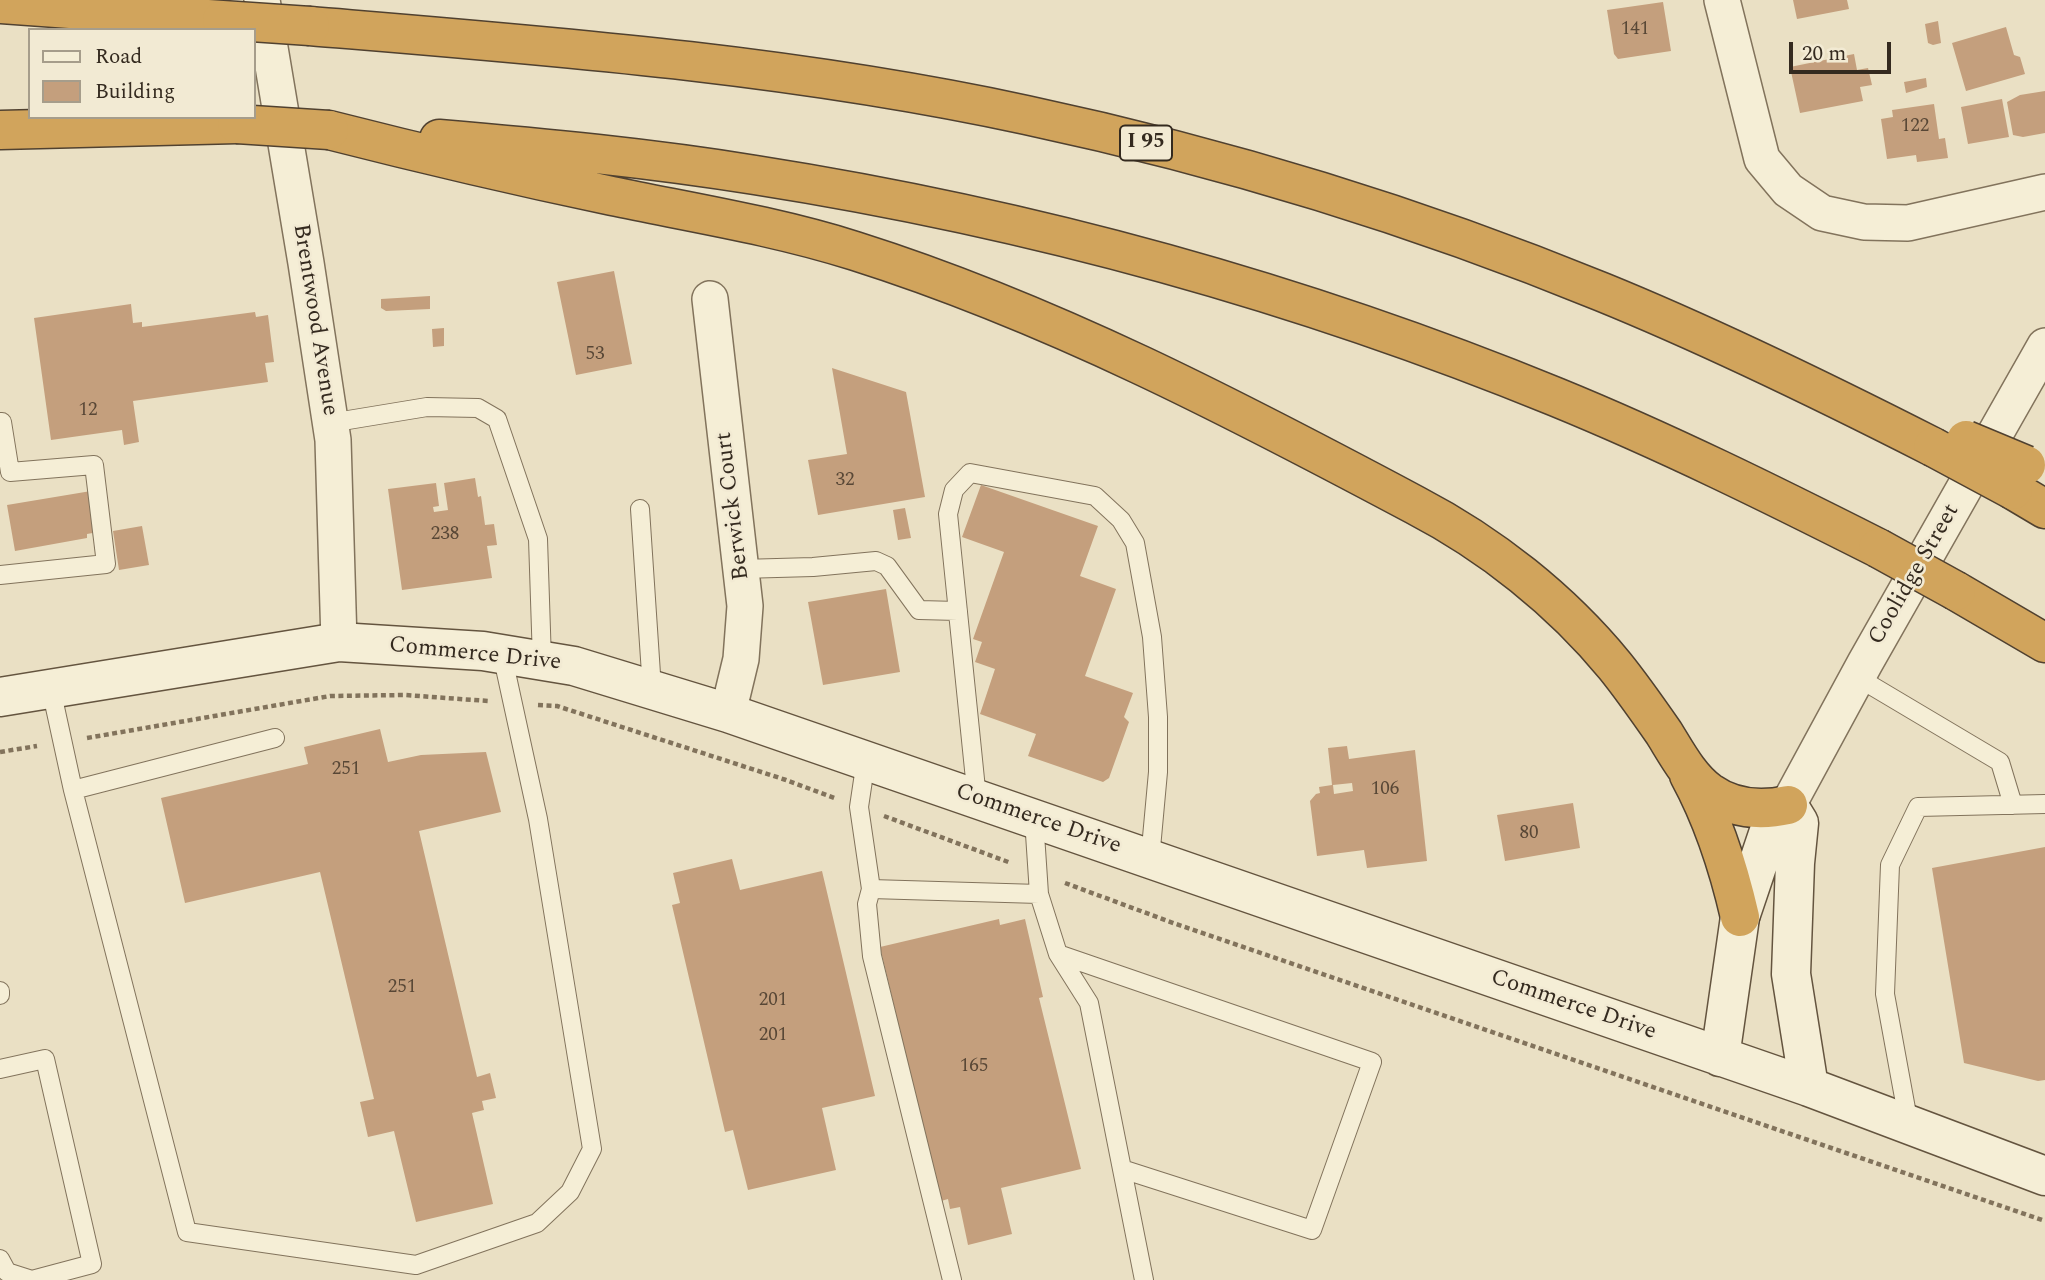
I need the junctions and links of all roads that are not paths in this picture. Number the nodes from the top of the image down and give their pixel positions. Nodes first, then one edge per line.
1 (74, 0) edge
2 (262, 0) edge
3 (1722, 0) edge
4 (0, 4) edge
5 (222, 20) junction
6 (0, 105) edge
7 (28, 108) edge
8 (181, 119) edge
9 (237, 124) junction
10 (0, 130) edge
11 (329, 130) junction
12 (2045, 192) edge
13 (709, 299) dead end
14 (2045, 346) edge
15 (0, 422) edge
16 (330, 424) junction
17 (2032, 485) edge
18 (640, 509) dead end
19 (741, 569) junction
20 (0, 575) edge
21 (958, 611) junction
22 (339, 642) junction
23 (2045, 643) edge
24 (502, 654) junction
25 (542, 661) junction
26 (1857, 677) junction
27 (51, 689) junction
28 (652, 689) junction
29 (0, 697) edge
30 (728, 713) junction
31 (275, 738) dead end
32 (1674, 749) junction
33 (866, 760) junction
34 (74, 790) junction
35 (977, 799) junction
36 (1788, 804) junction
37 (2045, 804) edge
38 (2013, 805) junction
39 (1034, 819) junction
40 (1150, 859) junction
41 (871, 889) junction
42 (1039, 894) junction
43 (1740, 918) junction
44 (1058, 954) junction
45 (1720, 1057) junction
46 (0, 1069) edge
47 (1809, 1087) junction
48 (1909, 1125) junction
49 (1122, 1169) junction
50 (2045, 1176) edge
51 (0, 1259) edge
52 (952, 1280) edge
53 (1144, 1280) edge

1 - 5 highway
2 - 16 street, Brentwood Avenue
3 - 12 street
4 - 5 highway, I 95
5 - 17 highway, I 95, bridge
6 - 7 highway
8 - 9 highway
9 - 10 highway
9 - 11 highway, bridge
11 - 23 highway, bridge
11 - 32 highway
13 - 19 street, Berwick Court
14 - 26 street, Coolidge Street
15 - 20 lane
16 - 22 street, Brentwood Avenue
16 - 25 lane
18 - 28 lane
19 - 21 lane
19 - 30 street, Berwick Court
21 - 35 lane
21 - 40 lane
22 - 24 main road, Commerce Drive
22 - 27 main road, Commerce Drive
24 - 25 main road, Commerce Drive
24 - 34 lane
25 - 28 main road, Commerce Drive
26 - 36 street, Coolidge Street
26 - 38 lane
27 - 29 main road, Commerce Drive
27 - 34 lane
28 - 30 main road, Commerce Drive
30 - 33 main road, Commerce Drive
31 - 34 lane
32 - 36 highway
32 - 43 highway
33 - 35 main road, Commerce Drive
33 - 41 lane
35 - 39 main road, Commerce Drive
36 - 43 main road, Coolidge Street
36 - 47 main road
37 - 38 lane
38 - 48 lane
39 - 40 main road, Commerce Drive
39 - 42 lane
40 - 45 main road, Commerce Drive
41 - 42 lane
41 - 52 lane
42 - 44 lane
43 - 45 main road, Coolidge Street
44 - 49 lane
44 - 49 lane
45 - 47 main road, Commerce Drive
46 - 51 lane
47 - 48 main road, Commerce Drive
48 - 50 main road, Commerce Drive
49 - 53 lane

